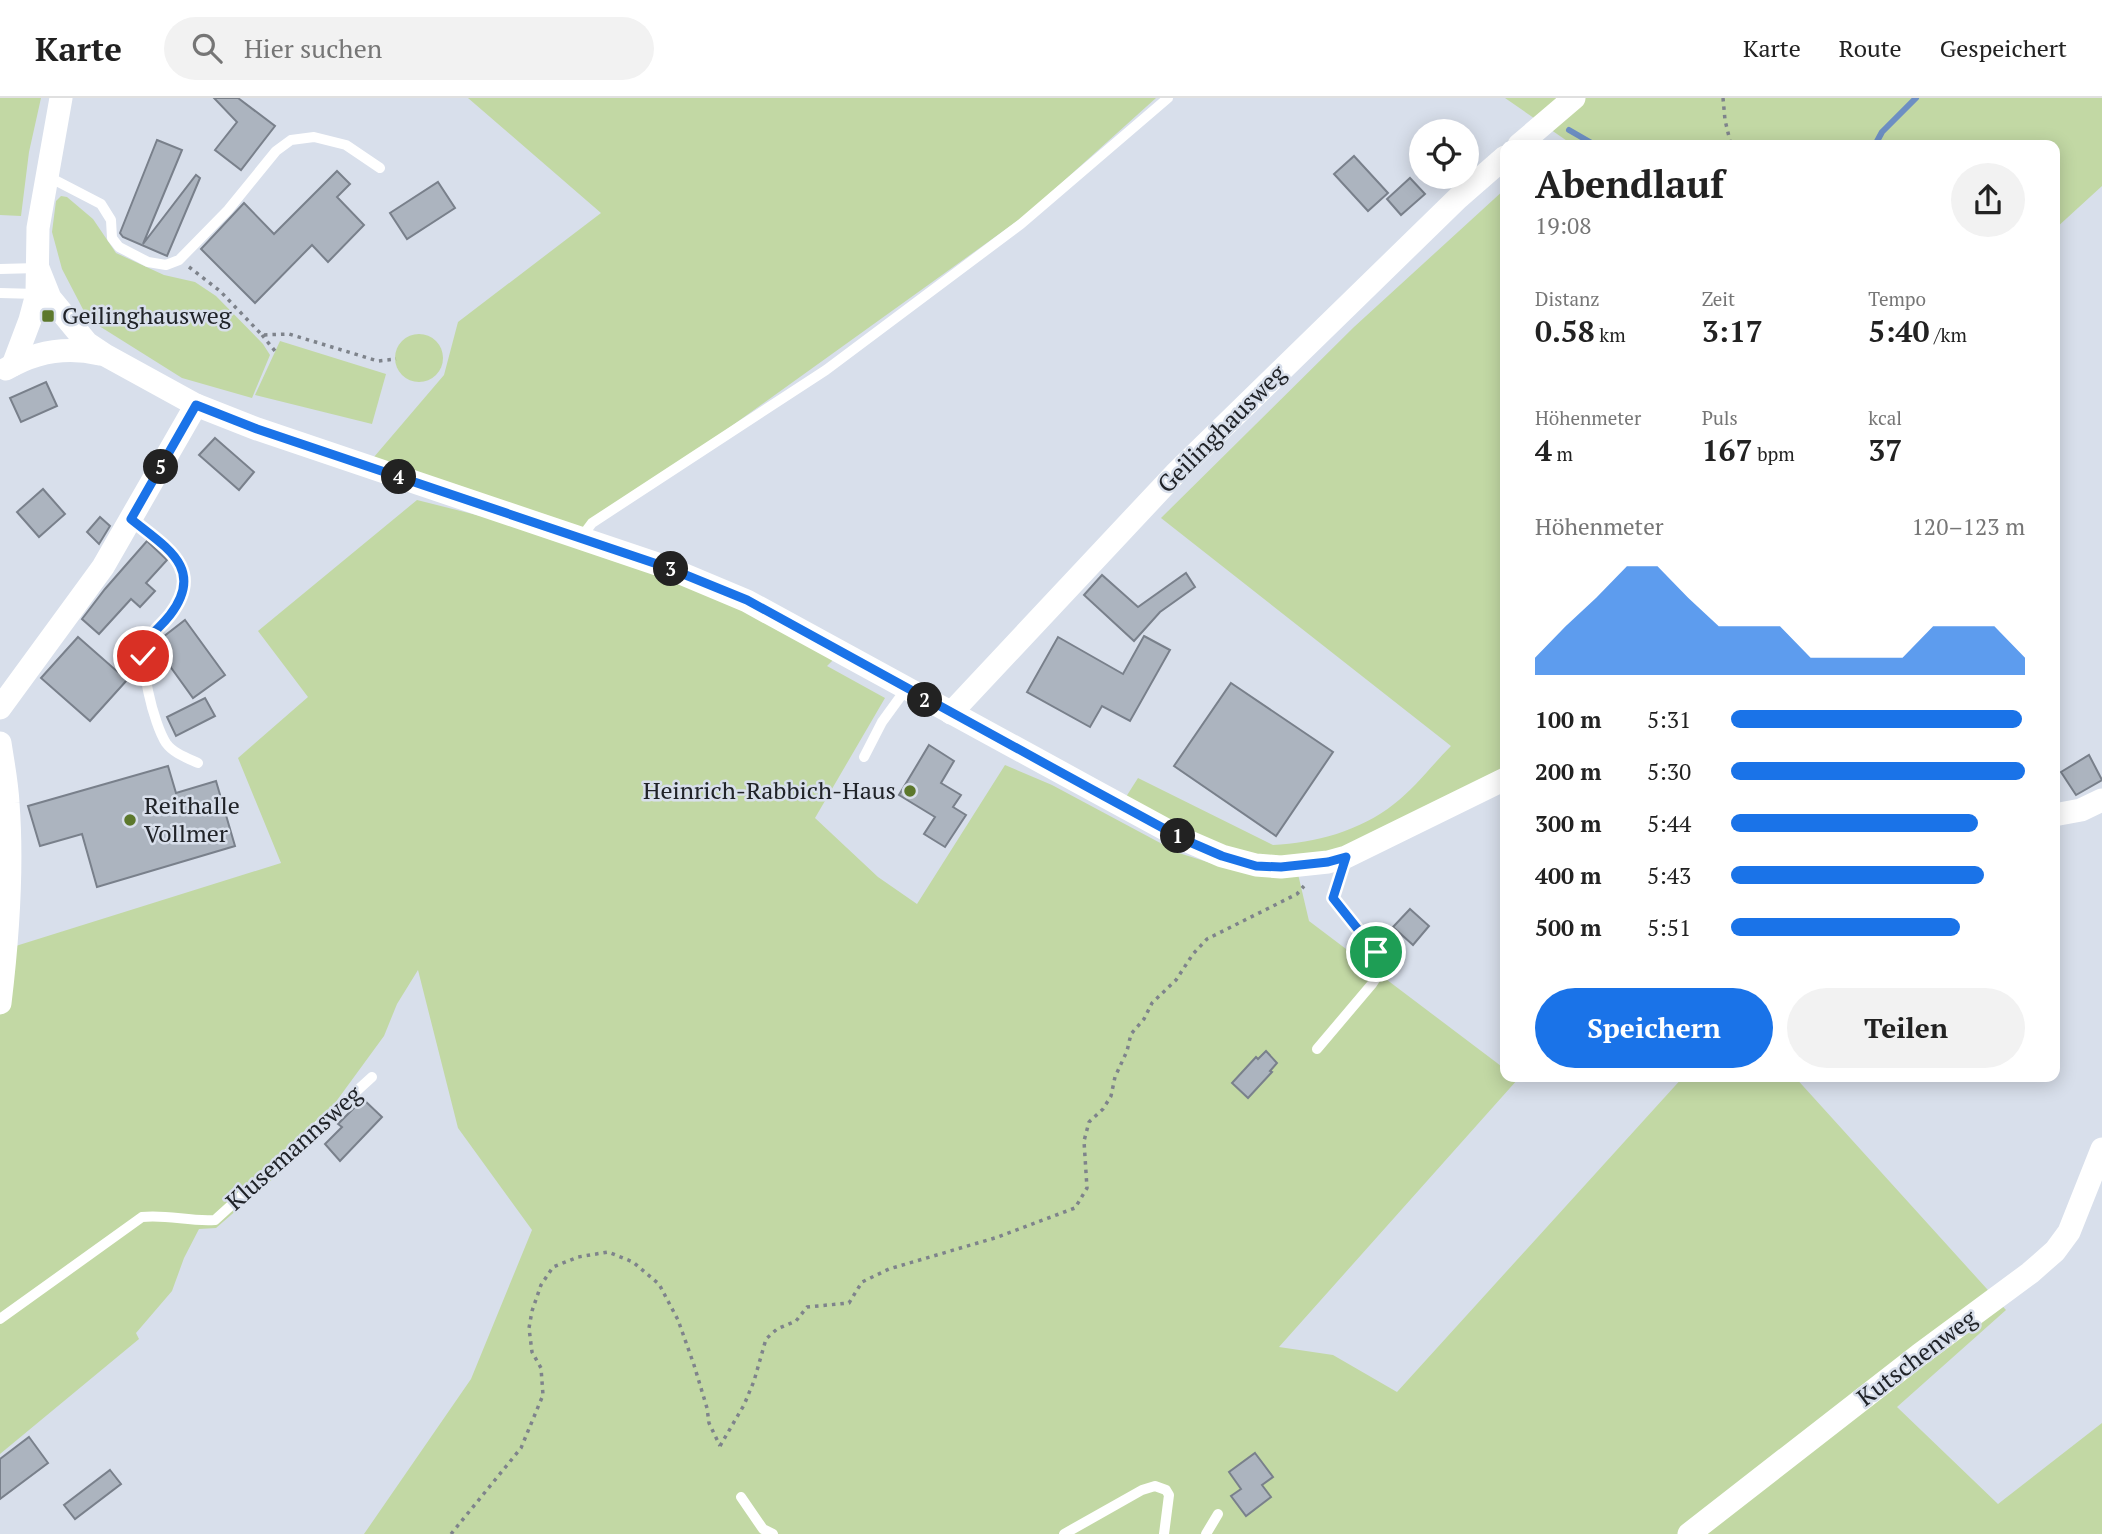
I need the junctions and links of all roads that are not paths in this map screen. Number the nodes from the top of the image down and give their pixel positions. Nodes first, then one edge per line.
1 (61, 98) edge
2 (1168, 98) edge
3 (1574, 98) edge
4 (1525, 140) edge
5 (1500, 161) edge
6 (380, 168) dead end
7 (47, 176) junction
8 (38, 268) junction
9 (0, 269) edge
10 (0, 293) edge
11 (37, 293) junction
12 (104, 355) junction
13 (6, 368) edge
14 (196, 405) junction
15 (131, 519) junction
16 (580, 539) junction
17 (906, 689) junction
18 (0, 708) edge
19 (951, 713) junction
20 (0, 744) edge
21 (864, 757) dead end
22 (198, 763) dead end
23 (1500, 781) edge
24 (2102, 800) edge
25 (2060, 814) edge
26 (1337, 860) junction
27 (0, 1003) edge
28 (1317, 1049) dead end
29 (372, 1077) dead end
30 (2102, 1149) edge
31 (0, 1319) edge
32 (741, 1497) dead end
33 (1218, 1514) dead end
34 (773, 1534) edge
35 (1064, 1534) edge
36 (1164, 1534) edge
37 (1206, 1534) edge
38 (1689, 1534) edge

1 - 7 street
2 - 16 lane
3 - 4 street
5 - 19 street, Geilinghausweg
6 - 7 lane
7 - 8 street
8 - 9 lane
8 - 11 street
8 - 12 street
10 - 11 lane
11 - 13 street
12 - 13 street
12 - 14 street
14 - 15 street
14 - 16 street
15 - 18 street
15 - 22 lane
16 - 17 street
17 - 19 street
17 - 21 lane
19 - 26 street
20 - 27 street
23 - 26 street
24 - 25 street
26 - 28 lane
29 - 31 lane, Klusemannsweg
30 - 38 street, Kutschenweg
32 - 34 lane
33 - 37 lane
35 - 36 lane

